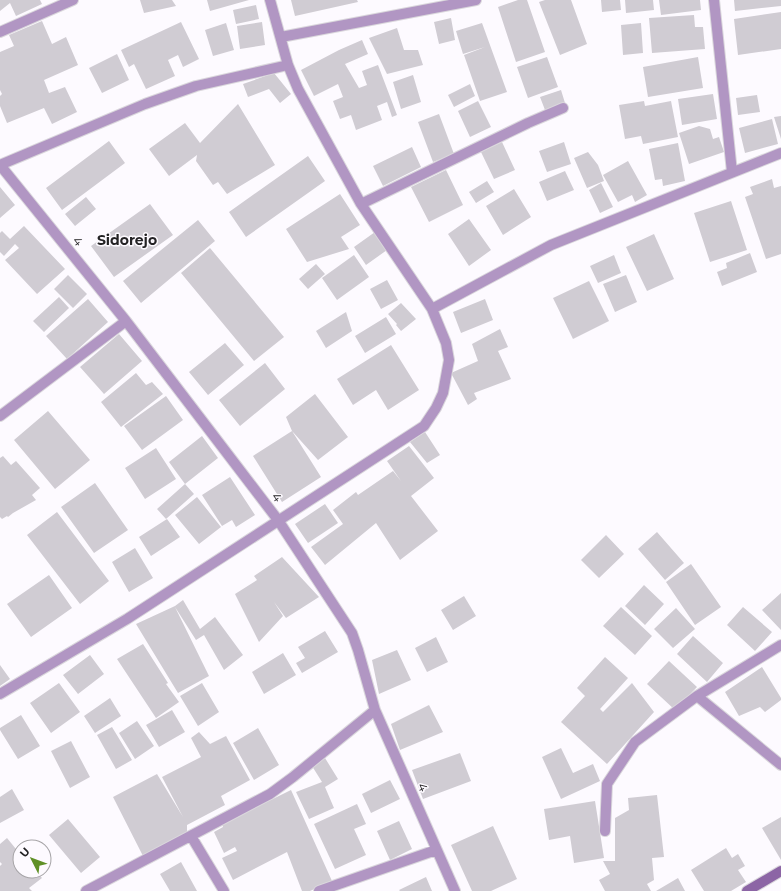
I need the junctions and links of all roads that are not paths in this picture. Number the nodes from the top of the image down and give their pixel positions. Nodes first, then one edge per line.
1 (73, 0) edge
2 (270, 0) edge
3 (476, 0) edge
4 (714, 0) edge
5 (0, 32) edge
6 (280, 38) junction
7 (288, 65) junction
8 (563, 108) dead end
9 (781, 153) edge
10 (0, 165) edge
11 (732, 172) junction
12 (361, 204) junction
13 (432, 309) junction
14 (126, 321) junction
15 (0, 416) edge
16 (278, 520) junction
17 (781, 646) edge
18 (0, 694) edge
19 (697, 696) junction
20 (375, 710) junction
21 (781, 764) edge
22 (605, 831) dead end
23 (190, 836) junction
24 (436, 850) junction
25 (781, 871) edge
26 (86, 891) edge
27 (224, 891) edge
28 (319, 891) edge
29 (455, 891) edge
30 (747, 891) edge

1 - 5 street
2 - 6 street
3 - 6 street
4 - 11 street
6 - 7 street
7 - 10 street
7 - 12 street
8 - 12 street
9 - 11 street
10 - 14 street, 4
11 - 13 street
12 - 13 street
13 - 16 street
14 - 15 street
14 - 16 street, 4
16 - 18 street
16 - 20 street, 4
17 - 19 street
19 - 21 street
19 - 22 street
20 - 23 street
20 - 24 street, 4
23 - 26 street
23 - 27 street
24 - 28 street
24 - 29 street, 4
25 - 30 street

